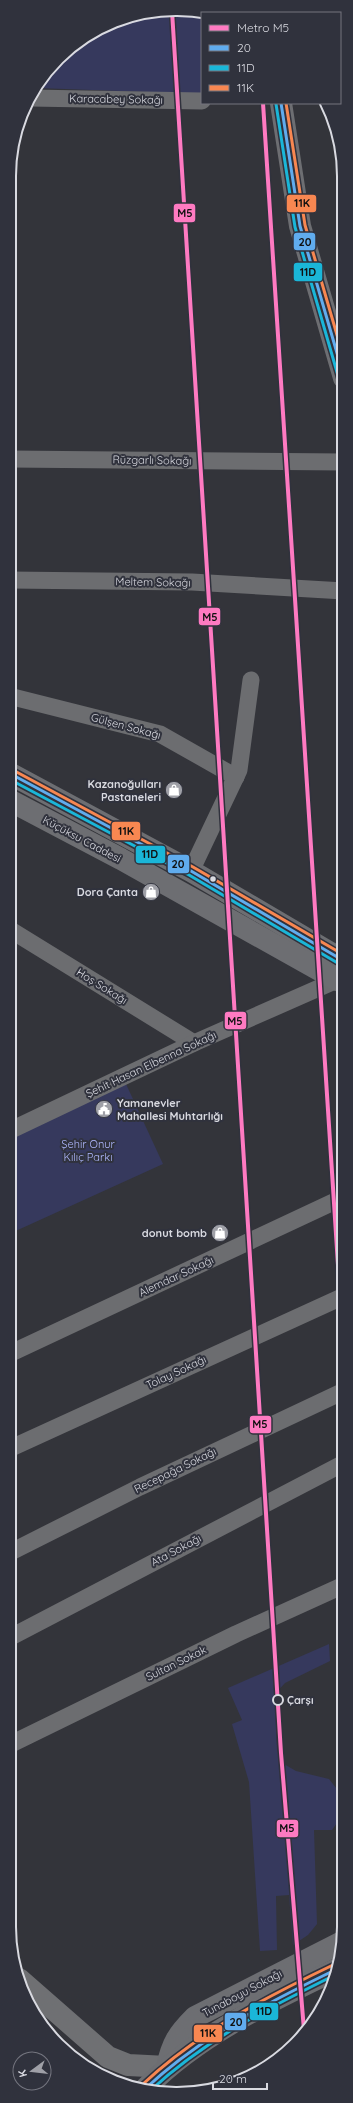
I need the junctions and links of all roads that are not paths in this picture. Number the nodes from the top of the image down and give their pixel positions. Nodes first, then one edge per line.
1 (37, 98) edge
2 (201, 101) edge
3 (281, 104) edge
4 (337, 354) edge
5 (16, 459) edge
6 (337, 462) edge
7 (16, 580) edge
8 (337, 591) edge
9 (251, 680) dead end
10 (16, 698) edge
11 (16, 777) edge
12 (236, 777) junction
13 (16, 804) edge
14 (191, 871) junction
15 (16, 933) edge
16 (337, 971) edge
17 (337, 972) edge
18 (337, 976) edge
19 (194, 1043) junction
20 (16, 1128) edge
21 (337, 1200) edge
22 (337, 1299) edge
23 (16, 1351) edge
24 (337, 1394) edge
25 (16, 1446) edge
26 (337, 1467) edge
27 (16, 1549) edge
28 (337, 1588) edge
29 (16, 1634) edge
30 (16, 1742) edge
31 (336, 1945) edge
32 (330, 1972) edge
33 (28, 1986) edge
34 (167, 2067) junction
35 (149, 2085) edge

1 - 2 street, Karacabey Sokağı
3 - 4 main road
5 - 6 street, Rüzgarlı Sokağı
7 - 8 street, Meltem Sokağı
9 - 12 street
10 - 12 street, Gülşen Sokağı
11 - 14 main road
12 - 14 street
13 - 17 main road, Küçüksu Caddesi
14 - 16 main road
15 - 19 street, Hoş Sokağı
18 - 19 street, Şehit Hasan Elbenna Sokağı
19 - 20 street, Şehit Hasan Elbenna Sokağı
21 - 23 street, Alemdar Sokağı
22 - 25 street, Tolay Sokağı
24 - 27 street, Recepağa Sokağı
26 - 29 street, Ata Sokağı
28 - 30 street, Sultan Sokak
31 - 34 main road, Tunaboyu Sokağı
32 - 34 main road, Tunaboyu Sokağı
33 - 34 main road
34 - 35 main road

